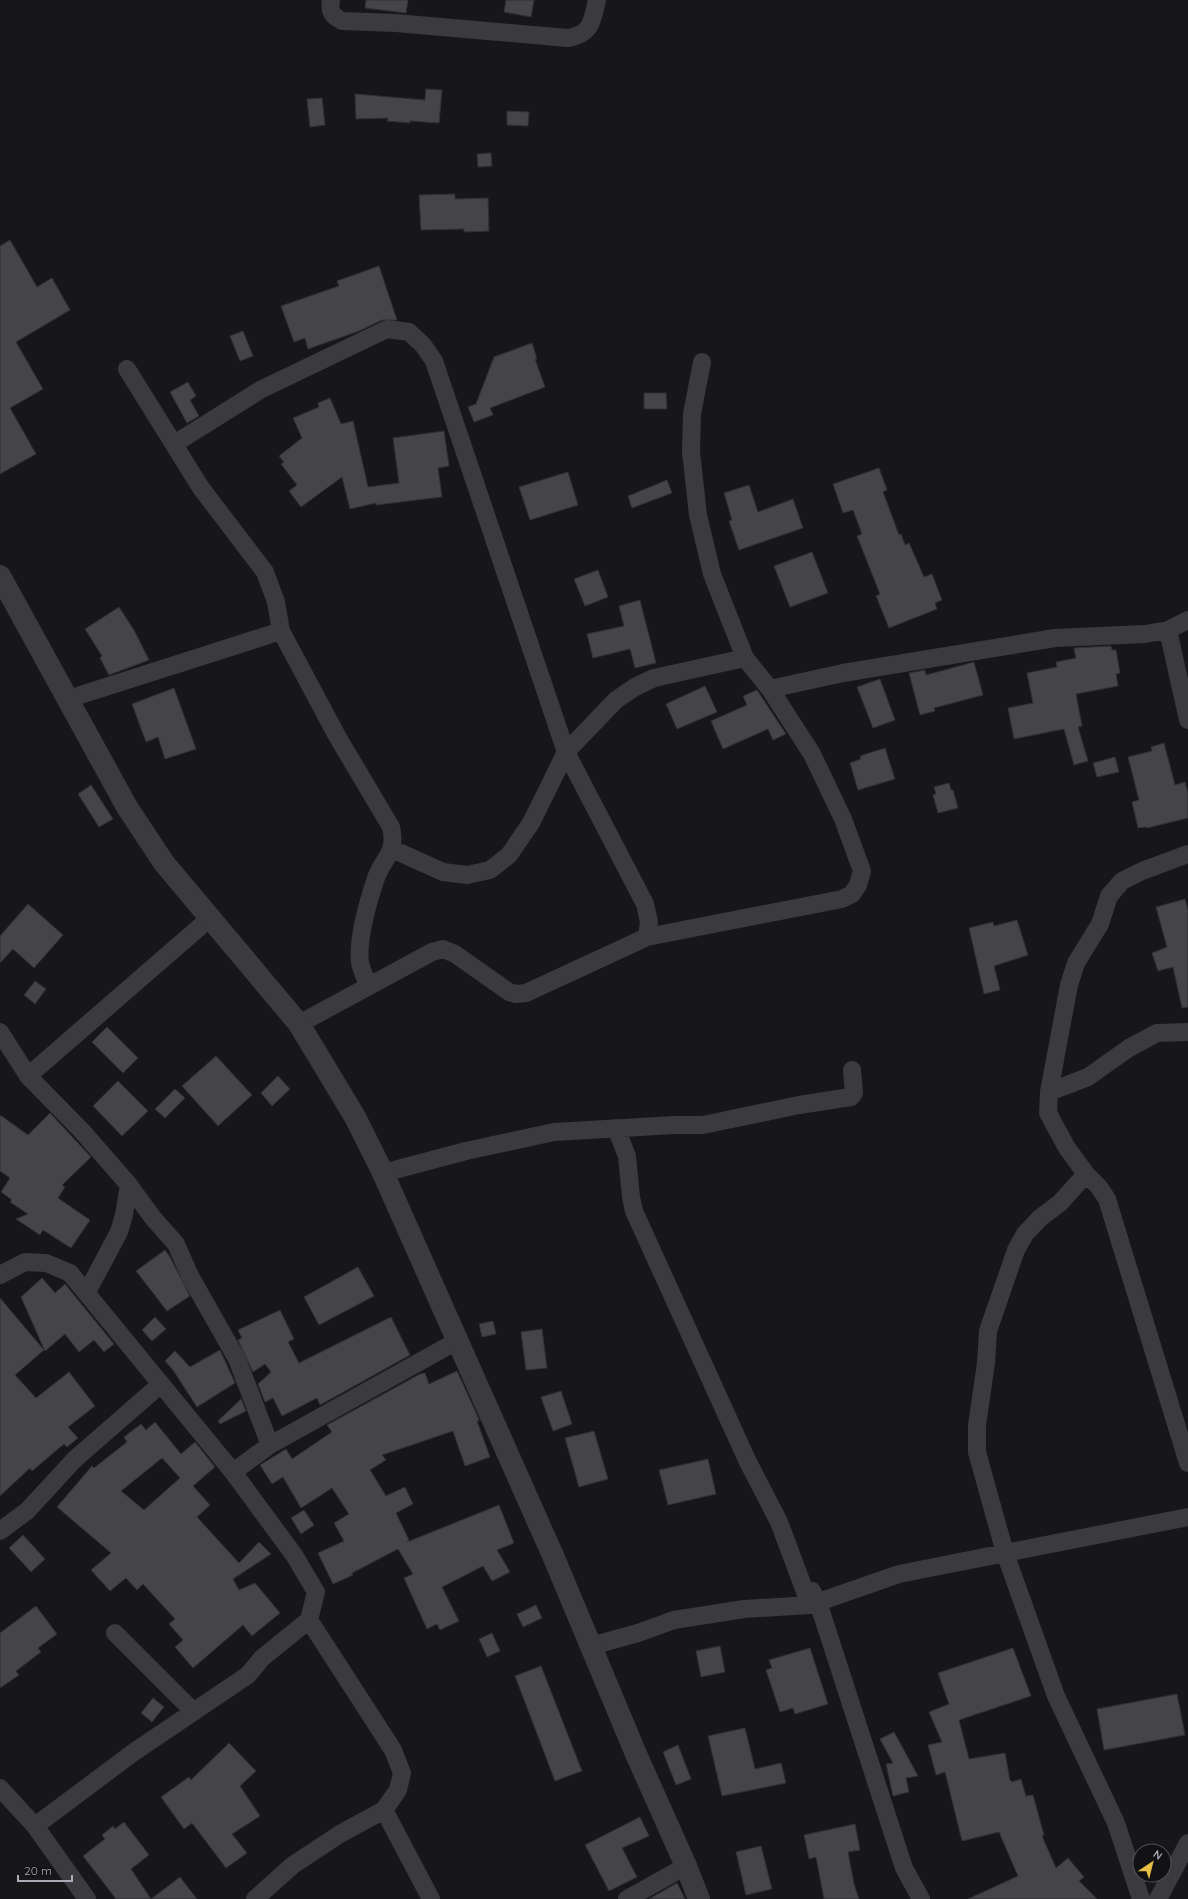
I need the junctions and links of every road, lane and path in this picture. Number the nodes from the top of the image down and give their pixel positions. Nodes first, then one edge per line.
1 (331, 0) edge
2 (597, 0) edge
3 (702, 362) dead end
4 (127, 369) dead end
5 (174, 444) junction
6 (0, 576) edge
7 (1188, 620) edge
8 (281, 630) junction
9 (1168, 630) junction
10 (745, 658) junction
11 (770, 690) junction
12 (68, 699) junction
13 (1188, 720) edge
14 (566, 752) junction
15 (392, 849) junction
16 (1188, 854) edge
17 (210, 918) junction
18 (647, 937) junction
19 (368, 986) junction
20 (299, 1024) junction
21 (1188, 1032) edge
22 (3, 1045) edge
23 (852, 1070) dead end
24 (28, 1076) junction
25 (1049, 1092) junction
26 (616, 1128) junction
27 (383, 1174) junction
28 (1086, 1174) junction
29 (129, 1185) junction
30 (0, 1275) edge
31 (86, 1292) junction
32 (457, 1341) junction
33 (161, 1384) junction
34 (270, 1445) junction
35 (1188, 1463) edge
36 (232, 1472) junction
37 (1188, 1517) edge
38 (0, 1531) edge
39 (1004, 1553) junction
40 (807, 1582) dead end
41 (814, 1604) junction
42 (309, 1620) junction
43 (115, 1633) dead end
44 (591, 1646) junction
45 (193, 1711) junction
46 (0, 1788) edge
47 (384, 1810) junction
48 (35, 1826) junction
49 (1188, 1843) edge
50 (686, 1866) junction
51 (87, 1899) edge
52 (255, 1899) edge
53 (431, 1899) edge
54 (627, 1899) edge
55 (699, 1899) edge
56 (921, 1899) edge
57 (1141, 1899) edge
58 (1158, 1899) edge

1 - 2 street
3 - 10 street
4 - 5 street
5 - 8 street
5 - 14 street
6 - 12 street
7 - 9 street
8 - 12 street
8 - 15 street
9 - 11 street
9 - 13 street
10 - 11 street
10 - 14 street
11 - 18 street
12 - 17 street
14 - 15 street
14 - 18 street
15 - 19 street
16 - 25 street
17 - 20 street
17 - 24 street
18 - 19 street
19 - 20 street
20 - 27 street
21 - 25 street
22 - 24 street
23 - 26 street
24 - 29 street
25 - 28 street
26 - 27 street
26 - 41 street
27 - 32 street
28 - 35 street
28 - 39 street
29 - 31 street
29 - 34 street
30 - 31 street
31 - 33 street
32 - 34 street
32 - 44 street
33 - 36 street
33 - 38 street
34 - 36 street
36 - 42 street
37 - 39 street
39 - 41 street
39 - 57 street
40 - 41 street
41 - 44 street
41 - 56 street
42 - 45 street
42 - 47 street
43 - 45 street
44 - 50 street
45 - 48 street
46 - 48 street
47 - 52 street
47 - 53 street
48 - 51 street
49 - 58 street
50 - 54 street
50 - 55 street

